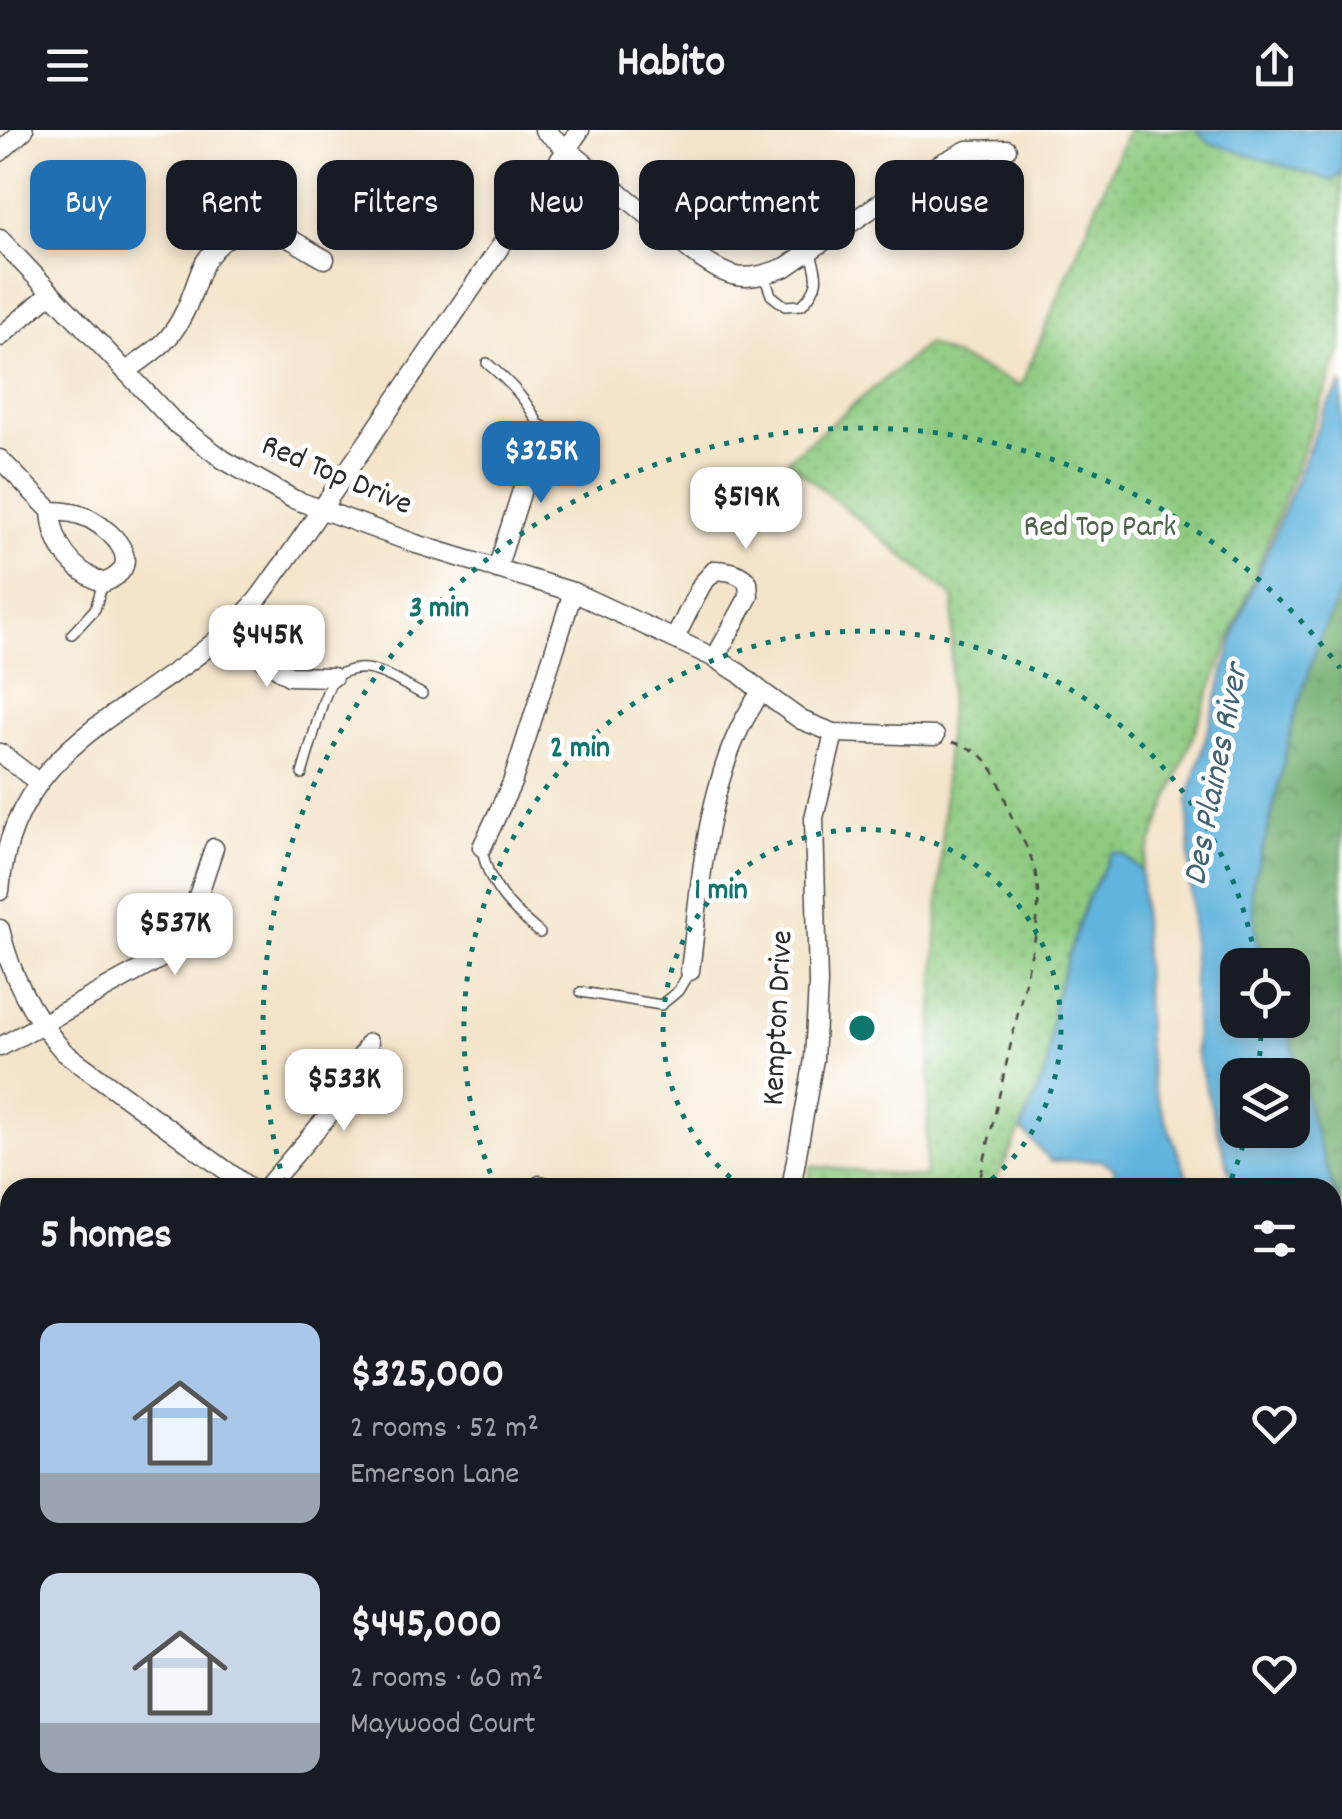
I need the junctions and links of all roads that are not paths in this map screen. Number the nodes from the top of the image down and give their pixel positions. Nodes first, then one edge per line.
1 (24, 130) edge
2 (544, 130) edge
3 (580, 130) edge
4 (567, 149) junction
5 (1007, 149) dead end
6 (0, 152) edge
7 (855, 220) edge
8 (0, 239) edge
9 (810, 250) joint
10 (325, 259) dead end
11 (764, 275) junction
12 (50, 294) junction
13 (0, 337) edge
14 (488, 363) dead end
15 (126, 372) junction
16 (541, 430) joint
17 (0, 459) edge
18 (321, 509) junction
19 (51, 511) junction
20 (497, 569) junction
21 (103, 582) junction
22 (573, 592) junction
23 (224, 633) junction
24 (72, 634) dead end
25 (676, 638) junction
26 (716, 658) junction
27 (333, 678) junction
28 (760, 691) junction
29 (422, 694) dead end
30 (834, 733) junction
31 (936, 736) road end
32 (0, 753) edge
33 (302, 774) dead end
34 (38, 782) junction
35 (482, 847) joint
36 (214, 848) dead end
37 (0, 892) edge
38 (0, 929) edge
39 (540, 932) dead end
40 (690, 970) joint
41 (581, 992) dead end
42 (40, 1024) junction
43 (369, 1043) dead end
44 (0, 1047) edge
45 (236, 1178) edge
46 (275, 1178) edge
47 (792, 1178) edge

1 - 6 street
2 - 4 street
3 - 4 street
4 - 11 street
4 - 18 street
5 - 7 street
8 - 12 street, Red Top Drive
9 - 11 street
9 - 11 lane
10 - 15 street
12 - 13 street
12 - 15 street, Red Top Drive
14 - 16 lane
15 - 18 street, Red Top Drive
16 - 20 street
17 - 19 street
18 - 20 street, Red Top Drive
18 - 23 street
19 - 21 street
19 - 21 street
20 - 22 street, Red Top Drive
21 - 24 lane
22 - 25 street, Red Top Drive
22 - 35 street
23 - 27 street
23 - 34 street
25 - 26 street, Red Top Drive
25 - 26 street
26 - 28 street, Red Top Drive
27 - 29 lane
27 - 33 lane
28 - 30 street, Red Top Drive
28 - 40 street
30 - 31 street, Red Top Drive
30 - 47 street, Kempton Drive
32 - 34 street
34 - 37 street
35 - 39 lane
36 - 42 street
38 - 42 street
40 - 41 lane
42 - 44 street
42 - 45 street
43 - 46 street

